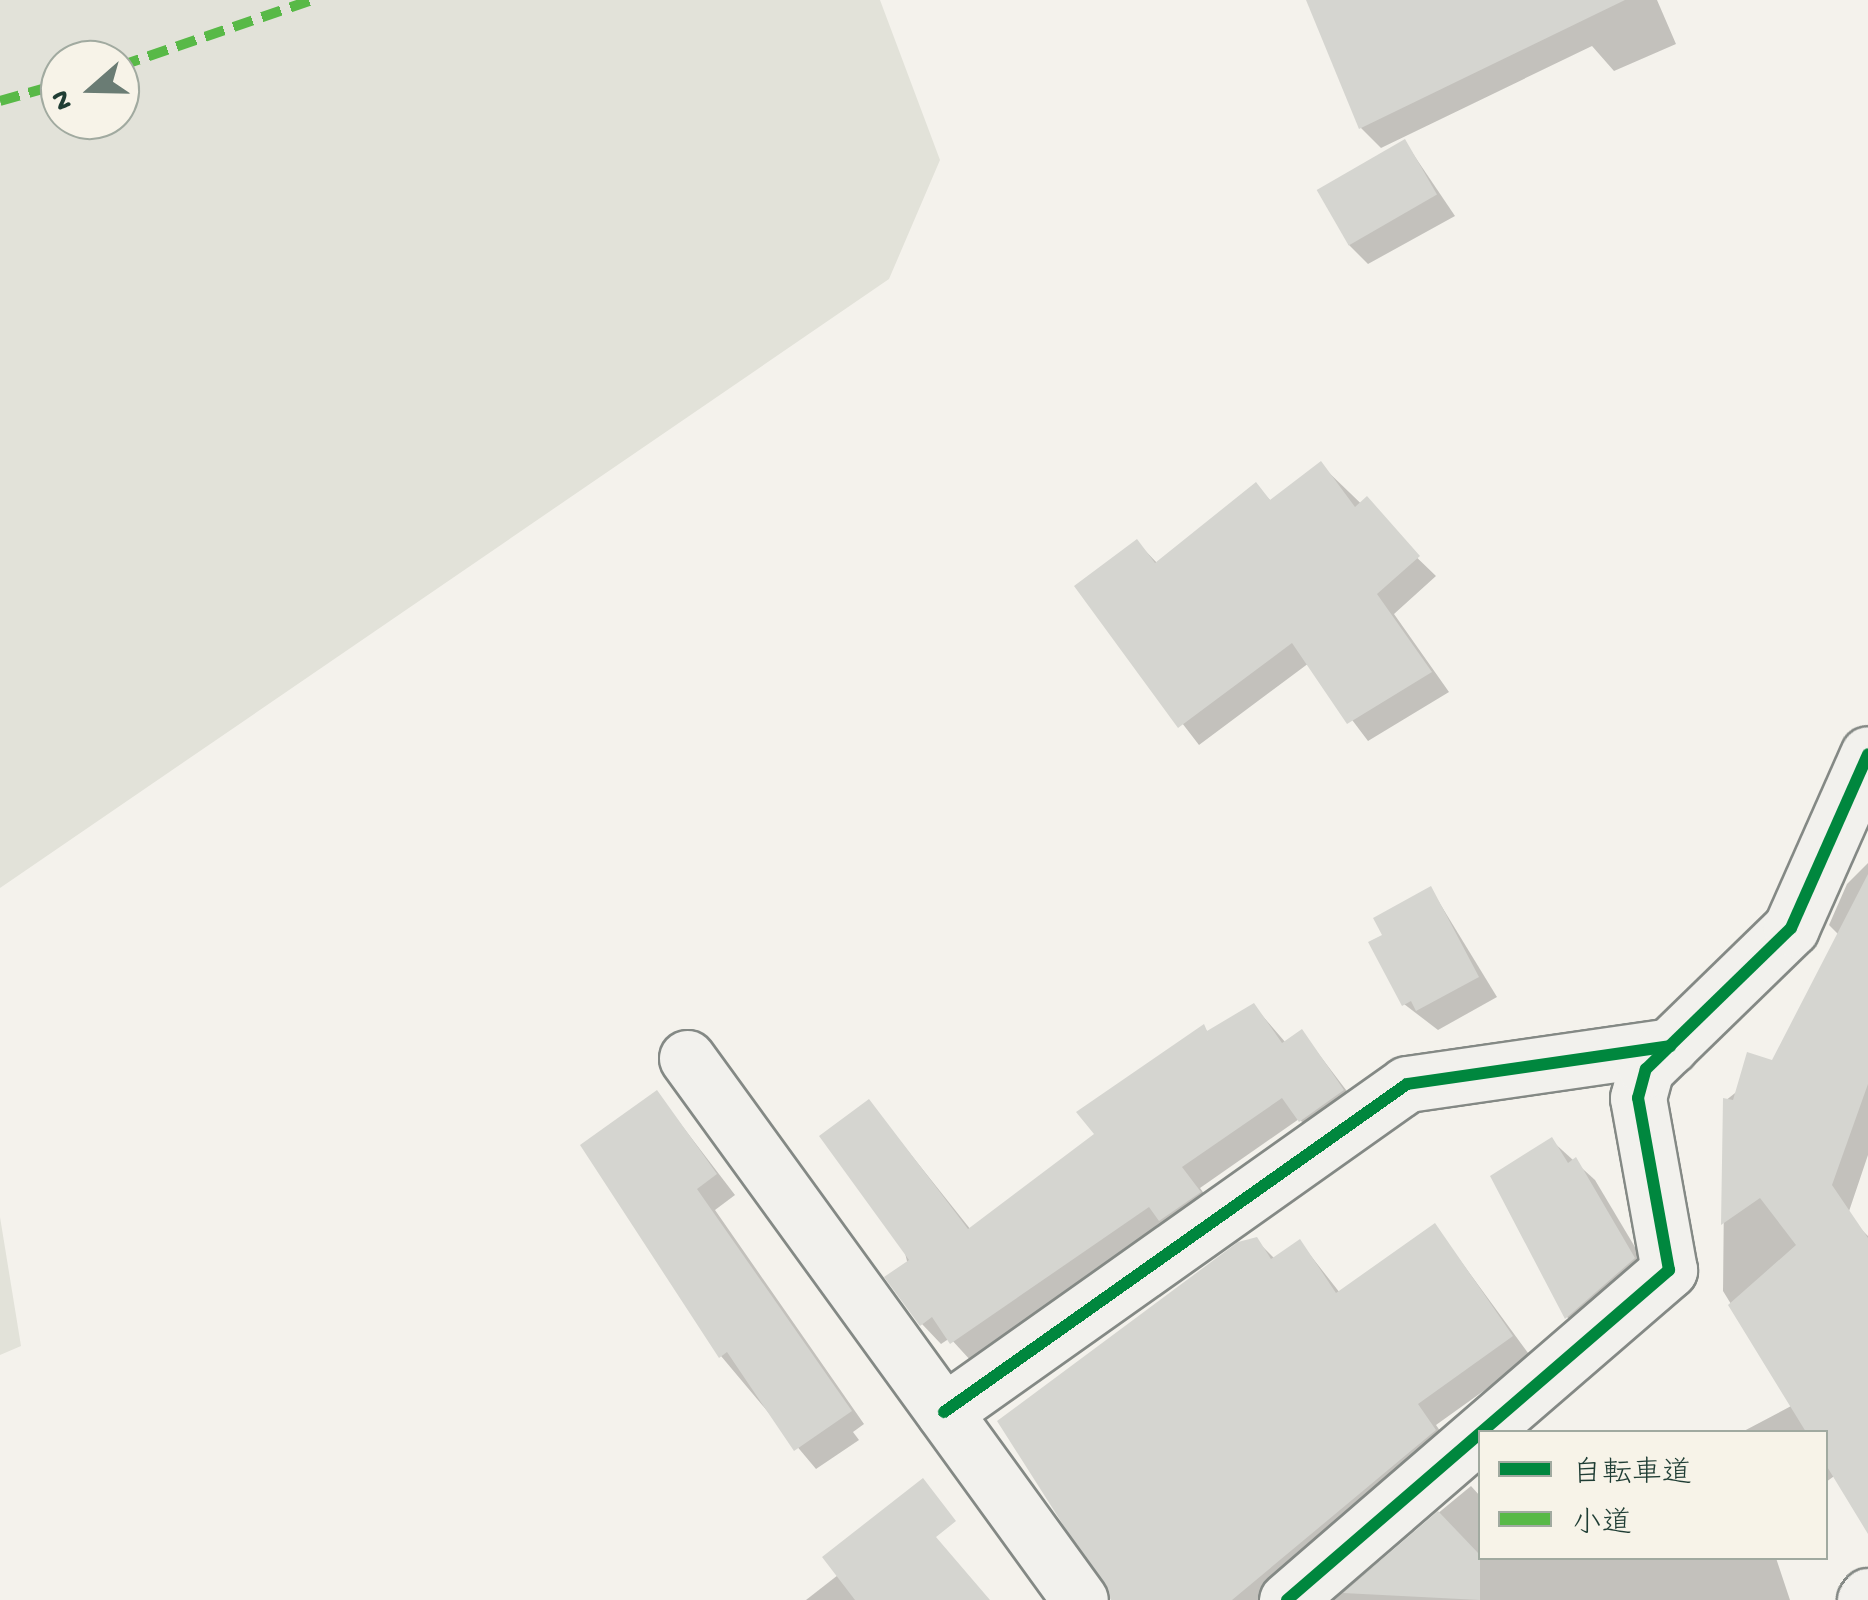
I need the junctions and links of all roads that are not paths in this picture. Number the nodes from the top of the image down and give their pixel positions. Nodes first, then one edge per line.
1 (1868, 754) edge
2 (1670, 1046) junction
3 (687, 1058) dead end
4 (944, 1412) junction
5 (1483, 1430) edge
6 (1478, 1435) edge
7 (1080, 1600) edge
8 (1287, 1600) edge

1 - 2 street
2 - 4 street
2 - 5 street
3 - 4 street
4 - 7 street
6 - 8 street

